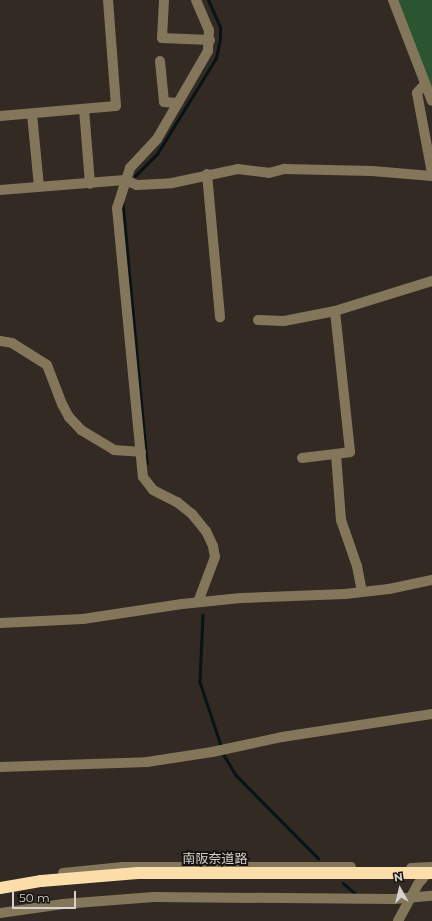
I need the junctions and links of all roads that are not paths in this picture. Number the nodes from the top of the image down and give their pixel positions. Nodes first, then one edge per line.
1 (108, 0) edge
2 (164, 0) edge
3 (196, 0) edge
4 (393, 0) edge
5 (210, 40) junction
6 (160, 61) dead end
7 (425, 84) junction
8 (432, 100) edge
9 (178, 103) junction
10 (84, 109) junction
11 (32, 114) junction
12 (0, 116) edge
13 (432, 173) edge
14 (207, 174) junction
15 (125, 180) junction
16 (90, 184) junction
17 (39, 188) junction
18 (0, 190) edge
19 (432, 281) edge
20 (335, 311) junction
21 (220, 317) dead end
22 (258, 320) dead end
23 (0, 341) edge
24 (141, 452) junction
25 (336, 454) junction
26 (302, 458) dead end
27 (432, 580) edge
28 (362, 592) junction
29 (198, 602) junction
30 (0, 623) edge
31 (432, 714) edge
32 (0, 767) edge
33 (432, 867) edge
34 (432, 873) edge
35 (432, 878) edge
36 (0, 882) edge
37 (0, 888) edge
38 (0, 893) edge
39 (432, 896) edge
40 (412, 898) junction
41 (0, 914) edge
42 (398, 921) edge

1 - 10 street
2 - 5 street
3 - 5 street
4 - 7 street
5 - 9 street
6 - 9 street
7 - 8 street
7 - 13 street
9 - 15 street
10 - 11 street
10 - 16 street
11 - 12 street
11 - 17 street
13 - 14 street
14 - 15 street
14 - 21 street
15 - 16 street
15 - 24 street
16 - 17 street
17 - 18 street
19 - 20 street
20 - 22 street
20 - 25 street
23 - 24 street
24 - 29 street
25 - 26 street
25 - 28 street
27 - 28 street
28 - 29 street
29 - 30 street
31 - 32 street
33 - 36 street
33 - 40 street
34 - 37 highway, 南阪奈道路, bridge
35 - 38 highway, 南阪奈道路
39 - 40 street
40 - 41 street
40 - 42 street

